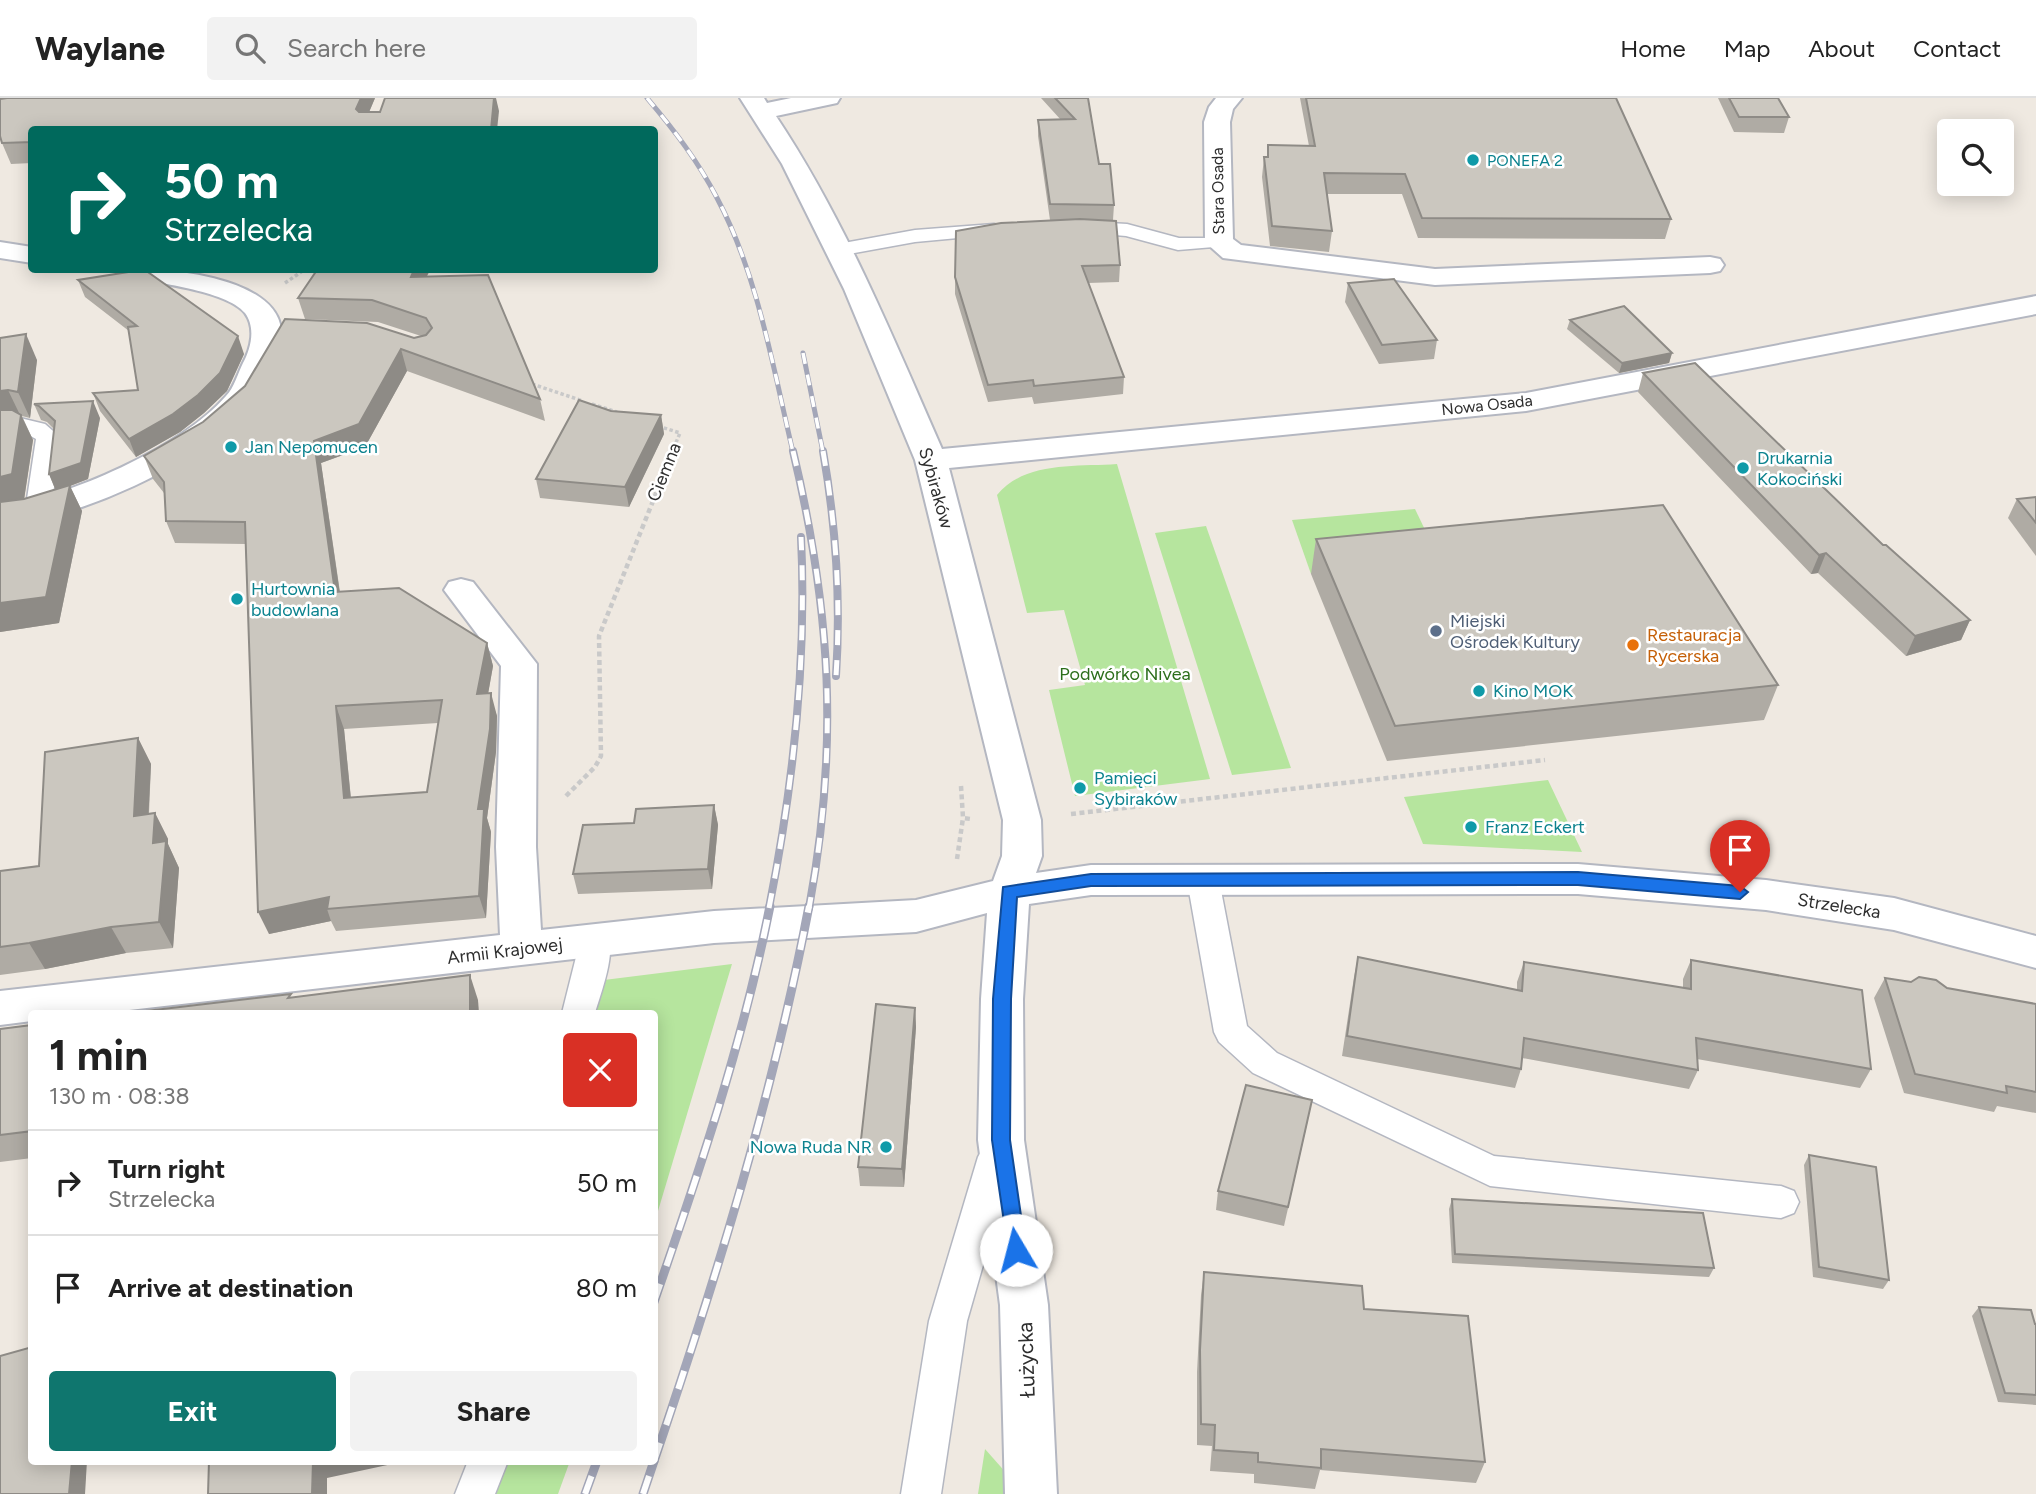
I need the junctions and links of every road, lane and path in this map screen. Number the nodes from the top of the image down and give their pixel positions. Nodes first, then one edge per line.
1 (828, 98) edge
2 (1230, 98) edge
3 (757, 105) edge
4 (1054, 228) edge
5 (1016, 229) edge
6 (1219, 242) junction
7 (0, 250) edge
8 (838, 250) junction
9 (28, 254) edge
10 (1710, 265) dead end
11 (148, 273) edge
12 (300, 273) edge
13 (276, 290) dead end
14 (2036, 305) edge
15 (525, 382) edge
16 (628, 416) edge
17 (654, 425) edge
18 (0, 427) edge
19 (931, 460) junction
20 (38, 512) junction
21 (0, 519) edge
22 (461, 590) dead end
23 (1545, 760) dead end
24 (1022, 820) junction
25 (516, 846) junction
26 (1203, 880) junction
27 (1009, 892) junction
28 (596, 941) junction
29 (522, 950) junction
30 (2036, 953) edge
31 (0, 1008) edge
32 (579, 1010) edge
33 (1001, 1140) junction
34 (1781, 1202) dead end
35 (486, 1465) edge
36 (475, 1494) edge
37 (921, 1494) edge
38 (1031, 1494) edge

1 - 3 street
2 - 6 street, Stara Osada
3 - 8 street, Sybiraków
4 - 6 lane, Stara Osada
5 - 8 lane
6 - 10 street
7 - 9 street
8 - 19 street, Sybiraków
11 - 20 street
12 - 13 path
14 - 19 street, Nowa Osada
15 - 16 path
17 - 25 path, Ciemna
18 - 20 lane
19 - 24 street, Sybiraków
20 - 21 street
22 - 25 street
23 - 24 path
24 - 27 street, Sybiraków
25 - 29 street
26 - 27 street, Strzelecka
26 - 30 street, Strzelecka
26 - 34 lane
27 - 28 street, Armii Krajowej
27 - 33 street, Łużycka
28 - 29 street, Armii Krajowej
28 - 32 lane
29 - 31 street, Armii Krajowej
33 - 37 lane
33 - 38 street, Łużycka
35 - 36 lane

